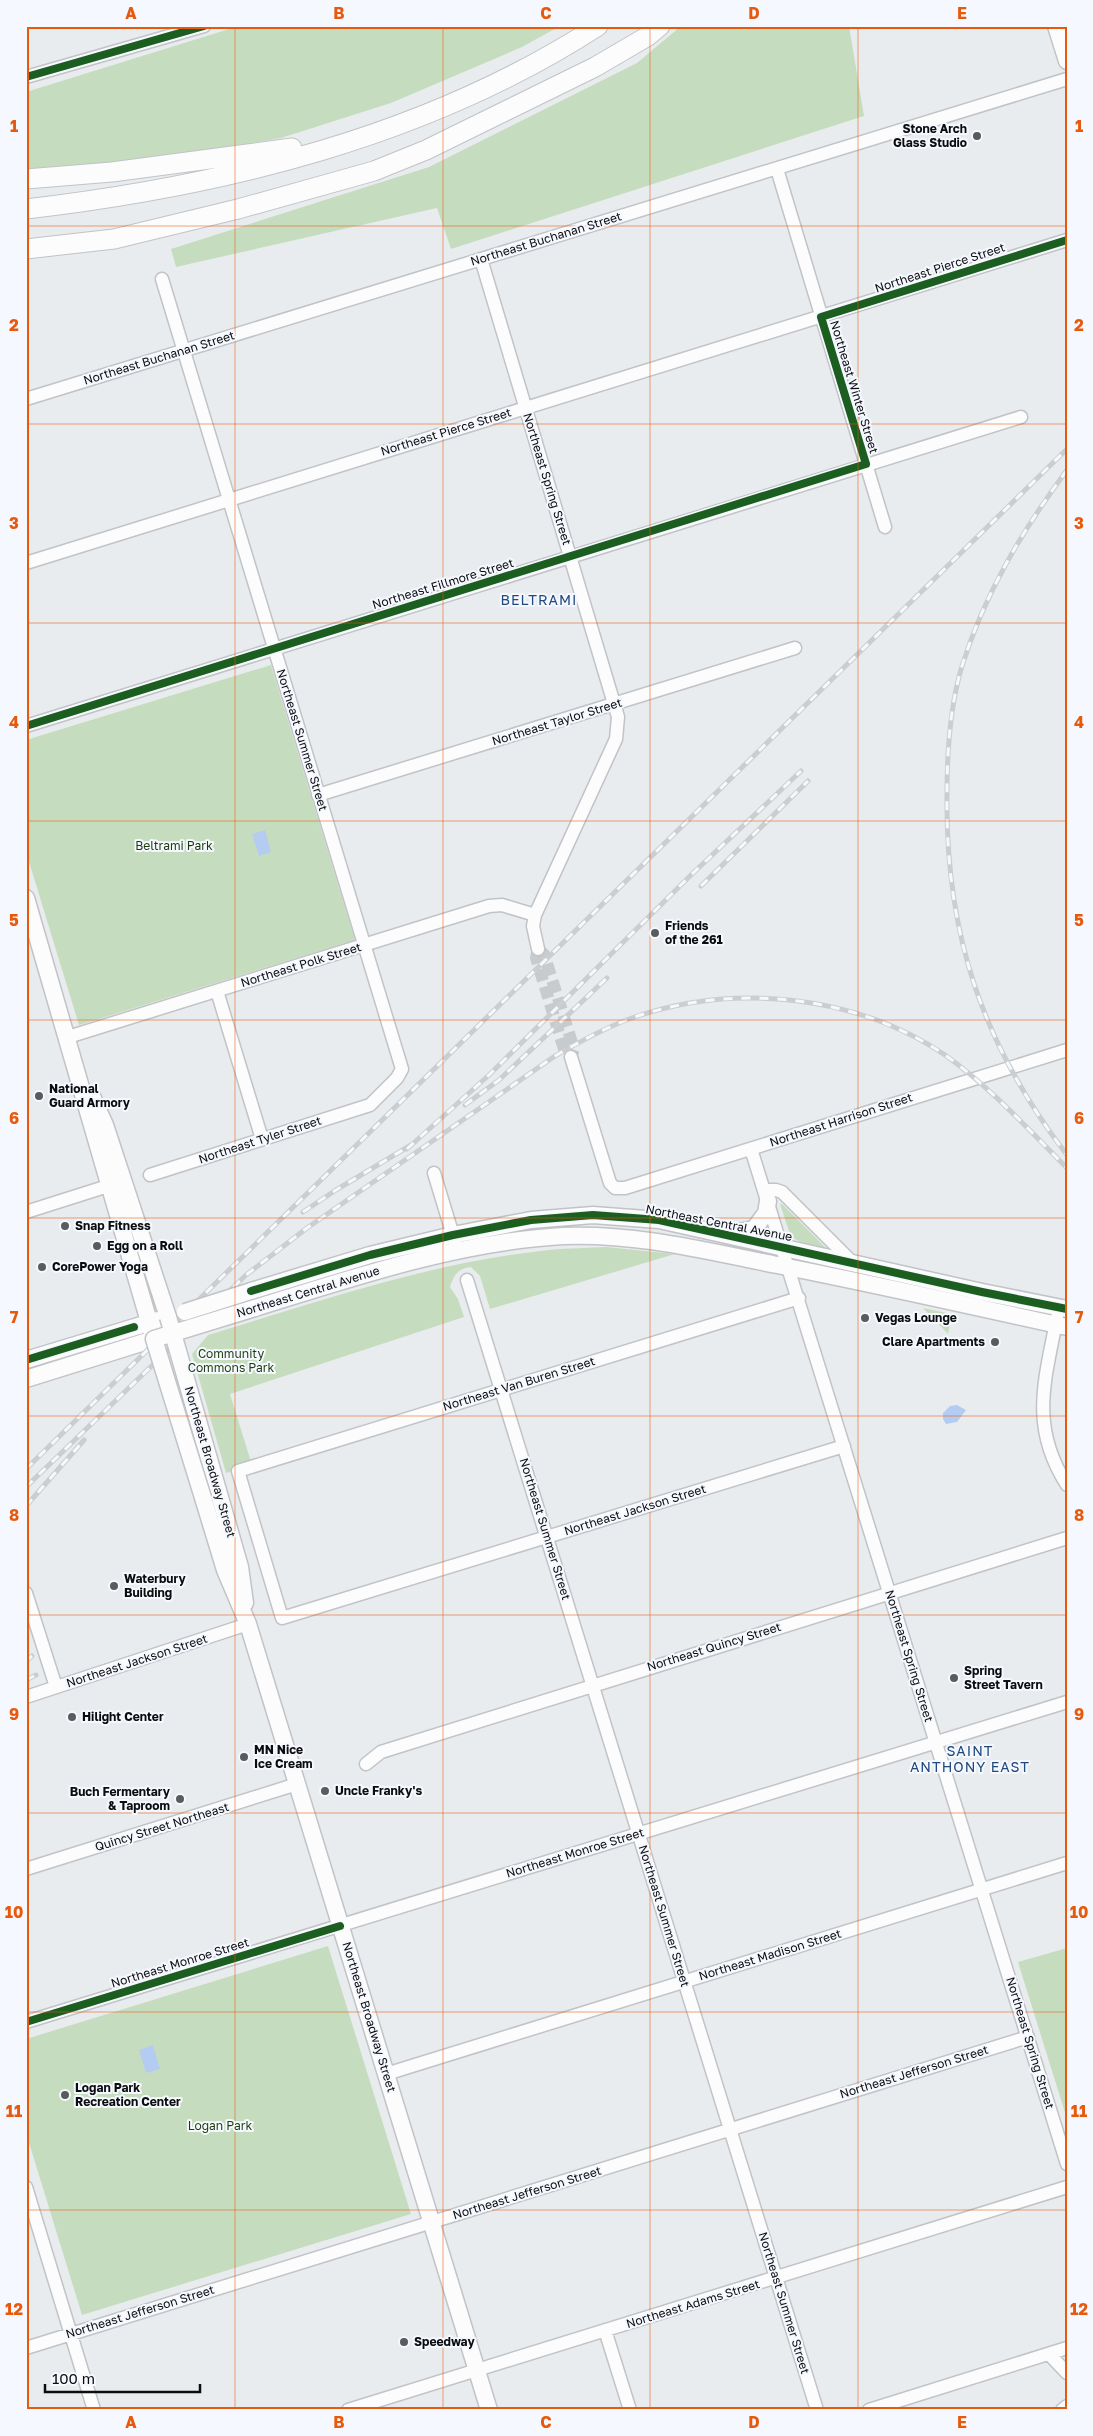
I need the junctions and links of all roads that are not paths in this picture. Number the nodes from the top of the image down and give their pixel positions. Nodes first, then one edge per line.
1 (204, 26) edge
2 (598, 26) edge
3 (660, 26) edge
4 (1056, 26) edge
5 (1067, 61) edge
6 (26, 77) edge
7 (1067, 79) edge
8 (348, 141) junction
9 (777, 169) junction
10 (26, 179) edge
11 (26, 209) edge
12 (1067, 240) edge
13 (26, 250) edge
14 (481, 258) junction
15 (162, 279) dead end
16 (821, 317) junction
17 (183, 350) junction
18 (26, 399) edge
19 (525, 408) junction
20 (1021, 417) dead end
21 (866, 464) junction
22 (228, 499) junction
23 (885, 527) dead end
24 (571, 556) junction
25 (26, 563) edge
26 (274, 648) junction
27 (795, 648) dead end
28 (615, 704) junction
29 (26, 726) edge
30 (318, 795) junction
31 (26, 898) edge
32 (535, 915) junction
33 (365, 945) junction
34 (538, 949) tunnel mouth
35 (217, 991) junction
36 (70, 1043) junction
37 (1067, 1050) edge
38 (571, 1057) dead end
39 (370, 1105) joint
40 (262, 1139) junction
41 (751, 1149) junction
42 (434, 1173) dead end
43 (150, 1175) dead end
44 (108, 1186) junction
45 (767, 1195) junction
46 (26, 1212) edge
47 (718, 1233) junction
48 (453, 1235) junction
49 (783, 1247) junction
50 (458, 1252) junction
51 (854, 1264) junction
52 (790, 1267) junction
53 (468, 1280) dead end
54 (799, 1298) junction
55 (1063, 1308) edge
56 (168, 1317) junction
57 (149, 1322) junction
58 (1061, 1326) edge
59 (173, 1333) junction
60 (154, 1339) junction
61 (26, 1360) edge
62 (26, 1379) edge
63 (502, 1389) junction
64 (844, 1446) junction
65 (1067, 1485) edge
66 (547, 1537) junction
67 (1067, 1538) edge
68 (26, 1593) edge
69 (889, 1593) junction
70 (282, 1618) joint
71 (248, 1624) junction
72 (593, 1684) junction
73 (56, 1688) junction
74 (26, 1697) edge
75 (1067, 1702) edge
76 (936, 1742) junction
77 (366, 1764) dead end
78 (297, 1784) junction
79 (638, 1833) junction
80 (1067, 1863) edge
81 (26, 1869) edge
82 (982, 1889) junction
83 (340, 1926) junction
84 (685, 1982) junction
85 (26, 2022) edge
86 (1028, 2036) junction
87 (386, 2074) junction
88 (730, 2130) junction
89 (1067, 2164) edge
90 (26, 2187) edge
91 (1067, 2187) edge
92 (432, 2222) junction
93 (776, 2279) junction
94 (605, 2330) junction
95 (71, 2334) junction
96 (26, 2348) edge
97 (1067, 2348) edge
98 (1049, 2354) junction
99 (477, 2370) junction
100 (1067, 2373) edge
101 (1067, 2406) edge
102 (94, 2410) edge
103 (348, 2410) edge
104 (489, 2410) edge
105 (630, 2410) edge
106 (817, 2410) edge
107 (869, 2410) edge
108 (1062, 2410) edge

1 - 6 street
2 - 8 highway
3 - 13 highway
4 - 5 main road
7 - 9 street, Northeast Buchanan Street
8 - 10 highway
8 - 11 highway
9 - 14 street, Northeast Buchanan Street
9 - 16 street, Northeast Winter Street
12 - 16 street, Northeast Pierce Street
14 - 17 street, Northeast Buchanan Street
14 - 19 street, Northeast Spring Street
15 - 17 street, Northeast Summer Street
16 - 19 street, Northeast Pierce Street
16 - 21 street, Northeast Winter Street
17 - 18 street, Northeast Buchanan Street
17 - 22 street, Northeast Summer Street
19 - 22 street, Northeast Pierce Street
19 - 24 street, Northeast Spring Street
20 - 21 street, Northeast Fillmore Street
21 - 23 street, Northeast Winter Street
21 - 24 street, Northeast Fillmore Street
22 - 25 street, Northeast Pierce Street
22 - 26 street, Northeast Summer Street
24 - 26 street, Northeast Fillmore Street
24 - 28 street, Northeast Spring Street
26 - 29 street, Northeast Fillmore Street
26 - 30 street, Northeast Summer Street
27 - 28 street, Northeast Taylor Street
28 - 30 street, Northeast Taylor Street
28 - 32 street, Northeast Spring Street
30 - 33 street, Northeast Summer Street
31 - 36 main road, Northeast Broadway Street
32 - 33 street, Northeast Polk Street
32 - 34 street, Northeast Spring Street
33 - 35 street, Northeast Polk Street
33 - 39 street, Northeast Summer Street
35 - 36 street, Northeast Polk Street
35 - 40 street
36 - 44 main road, Northeast Broadway Street
36 - 56 main road, Northeast Broadway Street
37 - 41 street, Northeast Harrison Street
38 - 41 street, Northeast Harrison Street
39 - 40 street, Northeast Tyler Street
40 - 43 street, Northeast Tyler Street
41 - 45 street, Northeast Spring Street
42 - 48 street
44 - 46 street
44 - 57 main road, Northeast Broadway Street
45 - 47 main road
45 - 49 street, Northeast Spring Street
45 - 51 street
47 - 48 main road, Northeast Central Avenue
47 - 49 main road, Northeast Central Avenue
48 - 50 street
48 - 56 main road, Northeast Central Avenue, bridge
49 - 51 main road, Northeast Central Avenue
49 - 52 street, Northeast Spring Street
50 - 52 main road, Northeast Central Avenue
50 - 59 main road, Northeast Central Avenue, bridge
51 - 55 main road, Northeast Central Avenue
52 - 54 street, Northeast Spring Street
52 - 58 main road, Northeast Central Avenue
53 - 63 street, Northeast Summer Street
54 - 63 street, Northeast Van Buren Street
54 - 64 street, Northeast Spring Street
55 - 58 street
56 - 57 main road, Northeast Central Avenue
56 - 59 main road, Northeast Broadway Street, bridge
57 - 60 main road, Northeast Broadway Street
57 - 61 main road, Northeast Central Avenue
58 - 65 street
59 - 60 main road, Northeast Central Avenue, bridge
59 - 71 main road, Northeast Broadway Street, bridge
60 - 62 main road, Northeast Central Avenue
60 - 71 main road, Northeast Broadway Street, bridge
63 - 66 street, Northeast Summer Street
63 - 70 street, Northeast Van Buren Street
64 - 66 street, Northeast Jackson Street
64 - 69 street, Northeast Spring Street
66 - 70 street, Northeast Jackson Street
66 - 72 street, Northeast Summer Street
67 - 69 street, Northeast Quincy Street
68 - 73 street
69 - 72 street, Northeast Quincy Street
69 - 76 street, Northeast Spring Street
71 - 73 street, Northeast Jackson Street
71 - 78 main road, Northeast Broadway Street
72 - 77 street, Northeast Quincy Street
72 - 79 street, Northeast Summer Street
73 - 74 street, Northeast Jackson Street
75 - 76 street, Northeast Monroe Street
76 - 79 street, Northeast Monroe Street
76 - 82 street, Northeast Spring Street
78 - 81 street, Quincy Street Northeast
78 - 83 main road, Northeast Broadway Street
79 - 83 street, Northeast Monroe Street
79 - 84 street, Northeast Summer Street
80 - 82 street, Northeast Madison Street
82 - 84 street, Northeast Madison Street
82 - 86 street, Northeast Spring Street
83 - 85 street, Northeast Monroe Street
83 - 87 main road, Northeast Broadway Street
84 - 87 street, Northeast Madison Street
84 - 88 street, Northeast Summer Street
86 - 88 street, Northeast Jefferson Street
86 - 89 street, Northeast Spring Street
87 - 92 main road, Northeast Broadway Street
88 - 92 street, Northeast Jefferson Street
88 - 93 street, Northeast Summer Street
90 - 95 street
91 - 93 street, Northeast Adams Street
92 - 95 street, Northeast Jefferson Street
92 - 99 main road, Northeast Broadway Street
93 - 94 street, Northeast Adams Street
93 - 106 street, Northeast Summer Street
94 - 99 street, Northeast Adams Street
94 - 105 street
95 - 96 street, Northeast Jefferson Street
95 - 102 street
97 - 98 street
98 - 100 street
98 - 107 street
99 - 103 street, Northeast Adams Street
99 - 104 main road, Northeast Broadway Street
101 - 108 street

